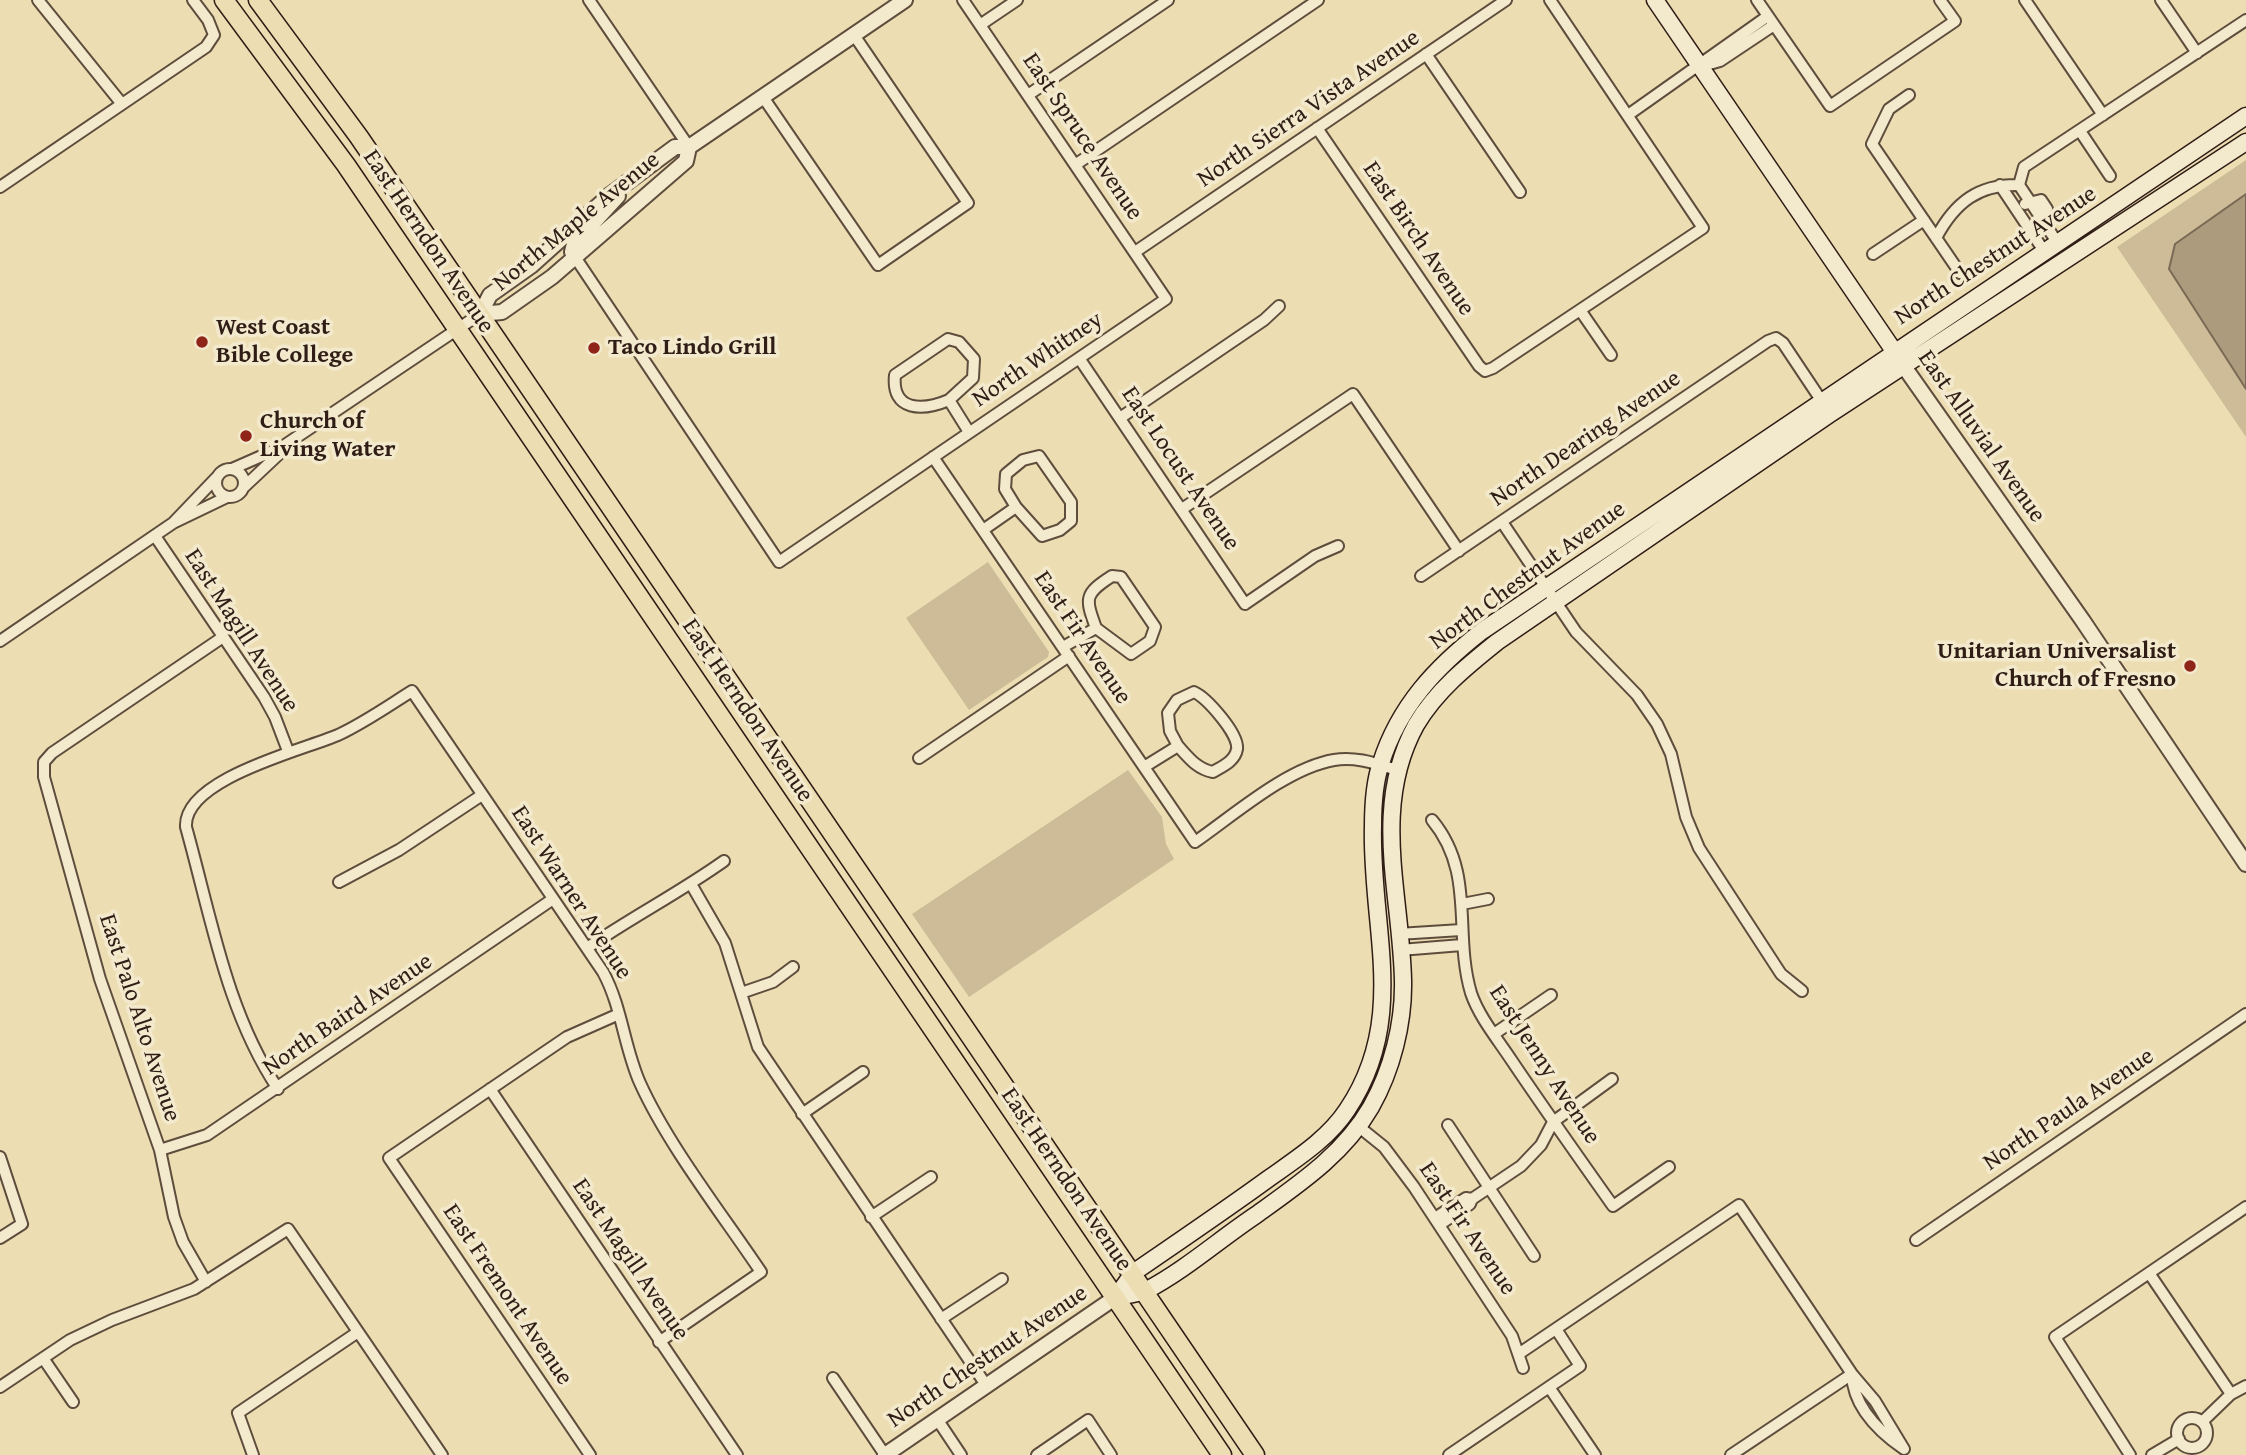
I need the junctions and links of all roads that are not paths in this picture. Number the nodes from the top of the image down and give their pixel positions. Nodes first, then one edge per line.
1 (38, 0) edge
2 (193, 0) edge
3 (224, 0) edge
4 (258, 0) edge
5 (589, 0) edge
6 (905, 0) edge
7 (963, 0) edge
8 (1017, 0) edge
9 (1168, 0) edge
10 (1318, 0) edge
11 (1506, 0) edge
12 (1550, 0) edge
13 (1654, 0) edge
14 (1758, 0) edge
15 (1940, 0) edge
16 (2025, 0) edge
17 (2161, 0) edge
18 (1771, 20) junction
19 (2246, 20) edge
20 (980, 25) junction
21 (853, 35) junction
22 (2197, 53) junction
23 (1426, 54) junction
24 (1699, 67) junction
25 (1909, 95) dead end
26 (1028, 96) junction
27 (763, 97) junction
28 (122, 104) junction
29 (1628, 115) junction
30 (2103, 115) junction
31 (2246, 116) edge
32 (1317, 128) junction
33 (2080, 131) junction
34 (2246, 142) edge
35 (689, 147) junction
36 (1075, 165) junction
37 (2110, 176) dead end
38 (629, 181) junction
39 (2000, 185) junction
40 (2020, 186) junction
41 (0, 187) edge
42 (1520, 191) dead end
43 (2029, 201) junction
44 (2016, 209) junction
45 (1924, 220) junction
46 (1936, 237) junction
47 (2051, 247) junction
48 (1135, 252) junction
49 (1873, 254) dead end
50 (575, 257) junction
51 (1960, 273) dead end
52 (1166, 299) joint
53 (1279, 306) dead end
54 (1580, 310) junction
55 (480, 314) junction
56 (458, 330) junction
57 (1894, 351) junction
58 (1611, 355) dead end
59 (1079, 358) junction
60 (1903, 366) junction
61 (949, 400) junction
62 (1821, 400) junction
63 (1120, 418) junction
64 (969, 432) junction
65 (282, 447) junction
66 (933, 457) junction
67 (232, 469) junction
68 (217, 477) junction
69 (244, 487) junction
70 (227, 497) junction
71 (1016, 507) junction
72 (1182, 509) junction
73 (1502, 522) junction
74 (173, 523) junction
75 (983, 530) junction
76 (155, 536) junction
77 (1338, 547) dead end
78 (1459, 551) junction
79 (1421, 576) dead end
80 (1545, 587) junction
81 (1555, 602) junction
82 (1096, 628) junction
83 (223, 637) junction
84 (0, 641) edge
85 (1066, 652) junction
86 (1178, 746) junction
87 (288, 751) junction
88 (919, 758) dead end
89 (1380, 765) junction
90 (1144, 767) junction
91 (1397, 770) junction
92 (482, 795) junction
93 (1433, 820) dead end
94 (724, 861) dead end
95 (2246, 864) edge
96 (339, 881) dead end
97 (691, 884) junction
98 (1488, 899) dead end
99 (553, 900) junction
100 (1462, 904) junction
101 (1461, 930) junction
102 (1399, 942) junction
103 (1462, 945) junction
104 (587, 948) junction
105 (793, 967) dead end
106 (1383, 969) junction
107 (1802, 991) dead end
108 (741, 993) junction
109 (1551, 995) dead end
110 (619, 1014) junction
111 (2246, 1014) edge
112 (1494, 1034) junction
113 (863, 1072) dead end
114 (1612, 1079) dead end
115 (278, 1088) junction
116 (490, 1089) junction
117 (1348, 1110) junction
118 (802, 1114) junction
119 (1553, 1122) junction
120 (1448, 1125) dead end
121 (1358, 1126) junction
122 (160, 1150) junction
123 (0, 1157) edge
124 (1669, 1167) dead end
125 (1309, 1176) junction
126 (931, 1177) dead end
127 (1489, 1188) junction
128 (2245, 1211) edge
129 (871, 1217) junction
130 (1437, 1222) junction
131 (0, 1238) edge
132 (1916, 1240) dead end
133 (1534, 1256) dead end
134 (1133, 1273) junction
135 (2149, 1273) junction
136 (1002, 1279) dead end
137 (206, 1282) junction
138 (1145, 1291) junction
139 (1116, 1297) junction
140 (941, 1319) junction
141 (1556, 1329) junction
142 (358, 1332) junction
143 (659, 1342) junction
144 (1520, 1353) junction
145 (43, 1358) junction
146 (1523, 1367) dead end
147 (1852, 1374) junction
148 (833, 1378) dead end
149 (986, 1385) junction
150 (2246, 1386) edge
151 (0, 1387) edge
152 (1549, 1387) junction
153 (2231, 1394) junction
154 (73, 1402) dead end
155 (937, 1419) junction
156 (2202, 1422) junction
157 (2179, 1439) junction
158 (2203, 1450) edge
159 (1908, 1452) edge
160 (253, 1455) edge
161 (442, 1455) edge
162 (590, 1455) edge
163 (737, 1455) edge
164 (885, 1455) edge
165 (961, 1455) edge
166 (1037, 1455) edge
167 (1111, 1455) edge
168 (1222, 1455) edge
169 (1255, 1455) edge
170 (1449, 1455) edge
171 (1595, 1455) edge
172 (1731, 1455) edge
173 (2130, 1455) edge
174 (2152, 1455) edge

1 - 28 street
2 - 28 street
3 - 56 main road, East Herndon Avenue
4 - 55 main road, East Herndon Avenue
5 - 35 street
6 - 21 street, North Maple Avenue
7 - 20 street, East Spruce Avenue
8 - 20 street
9 - 26 street
10 - 36 street
11 - 23 street, North Sierra Vista Avenue
12 - 29 street
13 - 24 main road, East Alluvial Avenue
14 - 18 street
15 - 18 street
16 - 30 street
17 - 22 street
18 - 24 street
19 - 22 street
20 - 26 street, East Spruce Avenue
21 - 27 street, North Maple Avenue
21 - 27 street
22 - 30 street
23 - 32 street, North Sierra Vista Avenue
23 - 42 street
24 - 29 street
24 - 57 main road, East Alluvial Avenue
25 - 45 street
26 - 36 street, East Spruce Avenue
27 - 35 street, North Maple Avenue
28 - 41 street
29 - 54 street
30 - 33 street
31 - 47 main road, North Chestnut Avenue
32 - 48 street, North Sierra Vista Avenue
32 - 54 street, East Birch Avenue
33 - 37 street
33 - 40 street
34 - 60 main road, North Chestnut Avenue
35 - 38 street, North Maple Avenue
35 - 50 street, North Maple Avenue
36 - 48 street, East Spruce Avenue
38 - 50 street
38 - 55 street, North Maple Avenue
39 - 40 street
39 - 44 street
39 - 46 street
40 - 43 street
43 - 44 street
43 - 47 street
44 - 47 street
45 - 46 street
45 - 49 street
46 - 51 street
47 - 57 main road, North Chestnut Avenue
48 - 52 street, East Spruce Avenue
50 - 55 street, North Maple Avenue
50 - 66 street, North Whitney
52 - 59 street, North Whitney
53 - 63 street
54 - 58 street
55 - 56 street, North Maple Avenue
55 - 134 main road, East Herndon Avenue
56 - 65 street, North Maple Avenue
56 - 139 main road, East Herndon Avenue
57 - 60 street, East Alluvial Avenue
57 - 62 main road, North Chestnut Avenue
59 - 63 street, East Locust Avenue
59 - 64 street, North Whitney
60 - 81 main road, North Chestnut Avenue
60 - 95 street, East Alluvial Avenue
61 - 61 street
61 - 64 street
62 - 73 street, North Dearing Avenue
62 - 80 main road, North Chestnut Avenue
63 - 72 street, East Locust Avenue
64 - 66 street, North Whitney
65 - 67 street, North Maple Avenue
65 - 69 street, North Maple Avenue
66 - 75 street, East Fir Avenue
67 - 68 street, North Maple Avenue
67 - 69 street
68 - 70 street
68 - 74 street, North Maple Avenue
69 - 70 street, North Maple Avenue
70 - 74 street, North Maple Avenue
71 - 71 street
71 - 75 street
72 - 77 street, East Locust Avenue
72 - 78 street
73 - 78 street, North Dearing Avenue
73 - 80 street
74 - 76 street, North Maple Avenue
75 - 85 street, East Fir Avenue
76 - 83 street, East Magill Avenue
76 - 84 street, North Maple Avenue
78 - 79 street, North Dearing Avenue
80 - 81 street
80 - 89 main road, North Chestnut Avenue
81 - 91 main road, North Chestnut Avenue
81 - 107 street
82 - 82 street
82 - 85 street
83 - 87 street, East Magill Avenue
83 - 122 street, East Palo Alto Avenue
85 - 88 street
85 - 90 street, East Fir Avenue
86 - 86 street
86 - 90 street
87 - 92 street, East Warner Avenue
87 - 115 street
89 - 90 street, East Fir Avenue
89 - 91 street
89 - 106 main road, North Chestnut Avenue
91 - 102 main road, North Chestnut Avenue
92 - 96 street
92 - 99 street, East Warner Avenue
93 - 100 street, East Jenny Avenue
94 - 97 street
97 - 104 street
97 - 108 street
98 - 100 street
99 - 104 street, East Warner Avenue
99 - 115 street, North Baird Avenue
100 - 101 street, East Jenny Avenue
101 - 102 street
101 - 103 street, East Jenny Avenue
102 - 103 street
102 - 121 main road, North Chestnut Avenue
103 - 112 street, East Jenny Avenue
104 - 110 street, East Warner Avenue
105 - 108 street
106 - 117 main road, North Chestnut Avenue
106 - 121 main road
108 - 118 street
109 - 112 street
110 - 116 street
110 - 143 street, East Warner Avenue
111 - 132 street, North Paula Avenue
112 - 119 street, East Jenny Avenue
113 - 118 street
114 - 119 street
115 - 122 street, North Baird Avenue
116 - 143 street, East Magill Avenue
116 - 162 street, East Fremont Avenue
117 - 125 main road
117 - 134 main road, North Chestnut Avenue
118 - 129 street
119 - 124 street, East Jenny Avenue
119 - 127 street
120 - 127 street
121 - 125 main road, North Chestnut Avenue
121 - 130 street, East Fir Avenue
122 - 137 street, East Palo Alto Avenue
123 - 131 street
125 - 138 main road, North Chestnut Avenue
126 - 129 street
127 - 130 street
127 - 133 street
128 - 135 street
129 - 140 street
130 - 144 street, East Fir Avenue
134 - 138 main road, East Herndon Avenue
134 - 139 main road, North Chestnut Avenue
135 - 153 street
135 - 173 street
136 - 140 street
137 - 142 street
137 - 145 street
138 - 139 main road, North Chestnut Avenue
138 - 169 main road, East Herndon Avenue
139 - 149 street, North Chestnut Avenue
139 - 168 main road, East Herndon Avenue
140 - 149 street
141 - 144 street
141 - 147 street
141 - 152 street
142 - 160 street
142 - 161 street
143 - 163 street, East Magill Avenue
144 - 146 street, East Fir Avenue
145 - 151 street
145 - 154 street
147 - 159 street
147 - 172 street
148 - 164 street, North Chestnut Avenue
149 - 155 street, North Chestnut Avenue
150 - 153 street
152 - 170 street
152 - 171 street
153 - 156 street
155 - 164 street, North Chestnut Avenue
155 - 165 street
156 - 157 street
156 - 158 street
157 - 158 street
157 - 174 street
166 - 167 street

